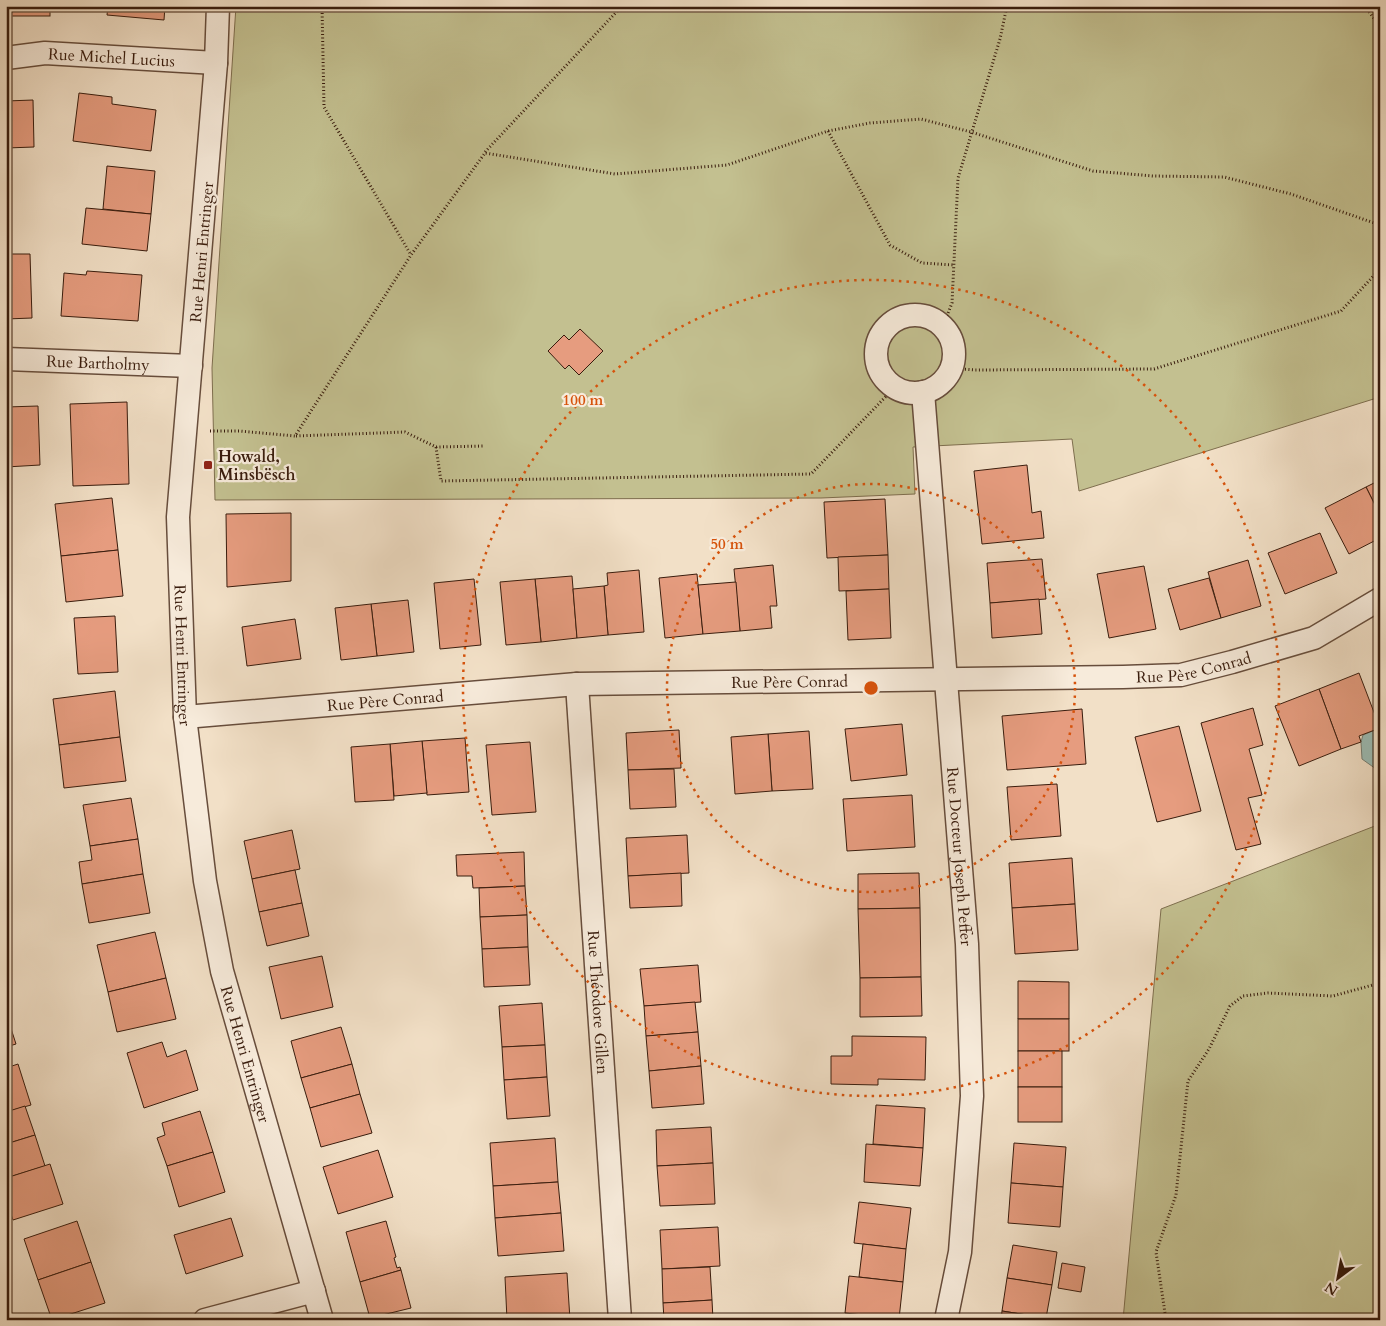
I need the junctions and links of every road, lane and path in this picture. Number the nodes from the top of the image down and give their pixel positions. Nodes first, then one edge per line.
1 (218, 6) edge
2 (322, 6) edge
3 (622, 6) edge
4 (1007, 6) edge
5 (1365, 6) edge
6 (1380, 27) edge
7 (6, 58) edge
8 (216, 64) junction
9 (828, 131) junction
10 (971, 132) junction
11 (485, 153) junction
12 (1380, 225) edge
13 (411, 255) junction
14 (954, 265) junction
15 (1380, 269) edge
16 (943, 326) junction
17 (6, 360) edge
18 (191, 366) junction
19 (951, 368) junction
20 (895, 387) junction
21 (923, 392) junction
22 (185, 431) junction
23 (295, 436) junction
24 (485, 446) dead end
25 (436, 447) junction
26 (1380, 599) edge
27 (947, 678) junction
28 (577, 684) junction
29 (185, 717) junction
30 (1380, 983) edge
31 (314, 1291) junction
32 (1380, 1299) edge
33 (205, 1320) edge
34 (322, 1320) edge
35 (620, 1320) edge
36 (946, 1320) edge
37 (1166, 1320) edge
38 (1376, 1320) edge

1 - 8 street, Rue Henri Entringer
2 - 13 path
3 - 11 path
4 - 10 path
5 - 6 path
7 - 8 street, Rue Michel Lucius
8 - 18 street, Rue Henri Entringer
9 - 10 path
9 - 11 path
9 - 14 path
10 - 12 path
10 - 14 path
11 - 13 path
13 - 23 path
14 - 16 path
15 - 19 path
16 - 19 street
16 - 20 street
17 - 18 street, Rue Bartholmy
18 - 22 street, Rue Henri Entringer
19 - 21 street
20 - 21 street
20 - 25 path
21 - 27 street, Rue Docteur Joseph Peffer
22 - 23 path
22 - 29 street, Rue Henri Entringer
23 - 25 path
24 - 25 path
26 - 27 street, Rue Père Conrad
27 - 28 street, Rue Père Conrad
27 - 36 street, Rue Docteur Joseph Peffer
28 - 29 street, Rue Père Conrad
28 - 35 street, Rue Théodore Gillen
29 - 31 street, Rue Henri Entringer
30 - 37 path
31 - 33 street
31 - 34 street, Rue Henri Entringer
32 - 38 path

